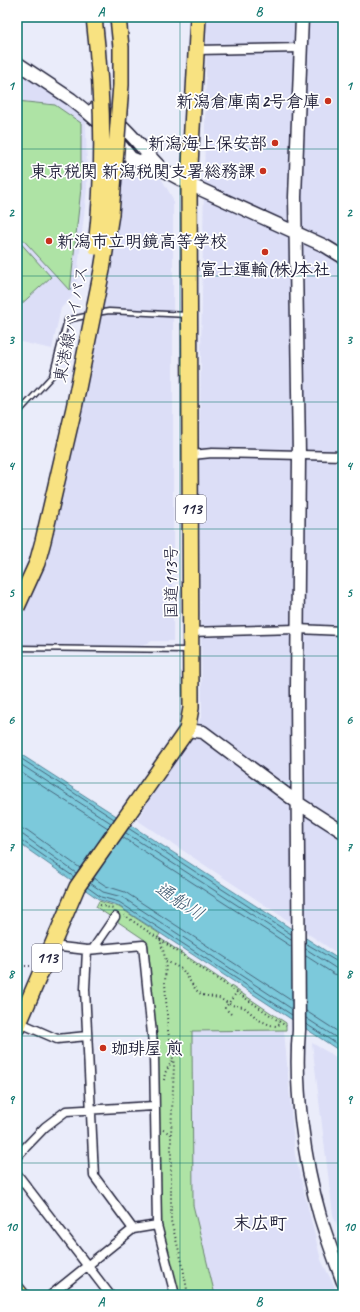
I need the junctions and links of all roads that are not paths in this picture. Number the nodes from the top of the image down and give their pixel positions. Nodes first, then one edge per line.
1 (94, 17) edge
2 (118, 17) edge
3 (198, 17) edge
4 (302, 17) edge
5 (301, 48) junction
6 (197, 50) junction
7 (17, 63) edge
8 (189, 184) junction
9 (296, 232) junction
10 (343, 257) edge
11 (190, 316) junction
12 (17, 414) edge
13 (192, 455) junction
14 (299, 455) junction
15 (343, 456) edge
16 (17, 584) edge
17 (17, 607) edge
18 (297, 629) junction
19 (343, 631) edge
20 (190, 632) junction
21 (17, 648) edge
22 (190, 650) junction
23 (187, 730) junction
24 (298, 803) junction
25 (343, 832) edge
26 (115, 917) dead end
27 (52, 946) junction
28 (90, 950) junction
29 (18, 1024) edge
30 (87, 1036) junction
31 (154, 1106) junction
32 (90, 1109) junction
33 (17, 1156) edge
34 (17, 1174) edge
35 (157, 1225) junction
36 (133, 1229) junction
37 (87, 1266) junction
38 (343, 1282) edge
39 (17, 1290) edge
40 (21, 1295) edge
41 (51, 1295) edge
42 (110, 1295) edge
43 (175, 1295) edge

1 - 16 highway, 東港線バイパス, bridge
2 - 17 highway, 東港線バイパス, bridge
3 - 6 highway, 国道113号 / 113
4 - 5 street
5 - 6 street
5 - 9 street
6 - 8 highway, 国道113号 / 113
7 - 8 street
8 - 9 street
8 - 11 highway, 国道113号 / 113
9 - 10 street
9 - 14 street
11 - 12 lane
11 - 13 highway, 国道113号 / 113
13 - 14 street
13 - 20 highway, 国道113号 / 113
14 - 15 street
14 - 18 street
18 - 19 street
18 - 20 street
18 - 24 street
20 - 22 highway, 国道113号 / 113
21 - 22 lane
22 - 23 highway, 国道113号 / 113
23 - 24 street
23 - 27 highway, 国道113号 / 113
24 - 25 street
24 - 38 street
26 - 28 street
27 - 28 street
27 - 29 highway, 国道113号 / 113
28 - 30 street
28 - 31 street
29 - 30 street
30 - 32 street
31 - 32 street
31 - 35 street
32 - 33 street
32 - 36 street
34 - 37 street
35 - 36 street
35 - 43 street
36 - 37 street
37 - 41 street
37 - 42 street
39 - 40 highway

